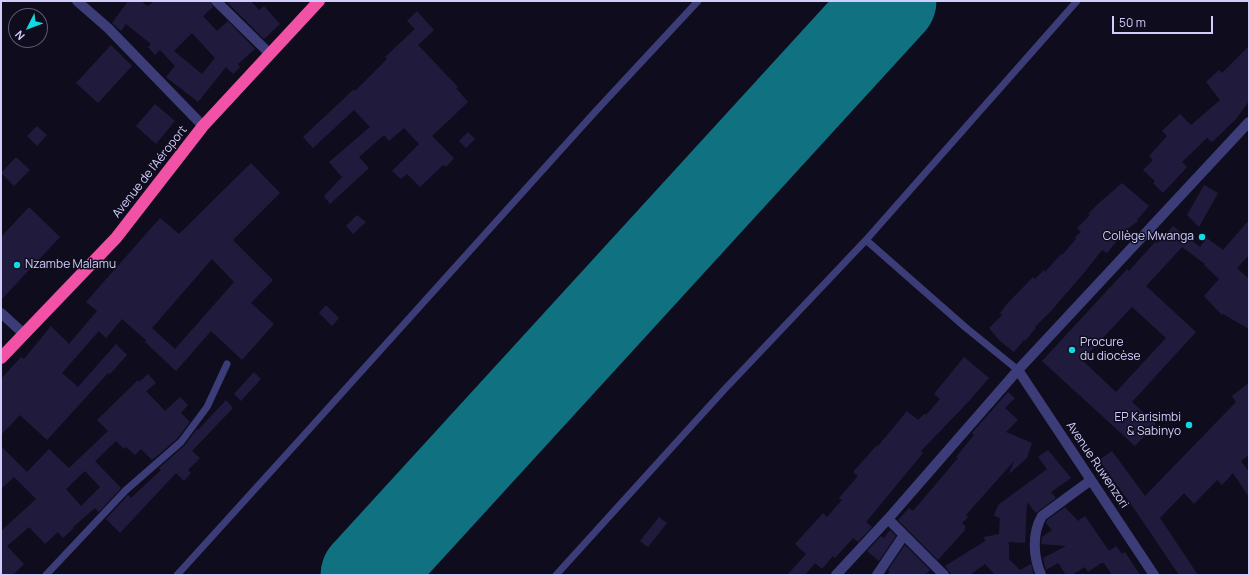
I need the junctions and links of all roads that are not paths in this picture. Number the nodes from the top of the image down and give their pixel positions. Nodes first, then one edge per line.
1 (77, 1) edge
2 (216, 1) edge
3 (319, 1) edge
4 (698, 1) edge
5 (1077, 1) edge
6 (270, 54) junction
7 (1249, 122) edge
8 (203, 126) junction
9 (866, 240) junction
10 (1, 313) edge
11 (24, 334) junction
12 (1, 358) edge
13 (228, 364) dead end
14 (1018, 370) junction
15 (1091, 480) junction
16 (888, 519) junction
17 (904, 535) junction
18 (46, 575) edge
19 (177, 575) edge
20 (556, 575) edge
21 (836, 575) edge
22 (877, 575) edge
23 (944, 575) edge
24 (1042, 575) edge
25 (1154, 575) edge

1 - 8 street
2 - 6 street
3 - 6 highway, Avenue de l'Aéroport
4 - 19 lane
5 - 9 lane
6 - 8 highway, Avenue de l'Aéroport
7 - 14 street
8 - 11 highway, Avenue de l'Aéroport
9 - 14 lane
9 - 20 lane
10 - 11 street
11 - 12 highway, Avenue de l'Aéroport
13 - 18 lane
14 - 15 street, Avenue Ruwenzori
14 - 16 street
15 - 24 street
15 - 25 street, Avenue Ruwenzori
16 - 17 street
16 - 21 street
17 - 22 street
17 - 23 street

